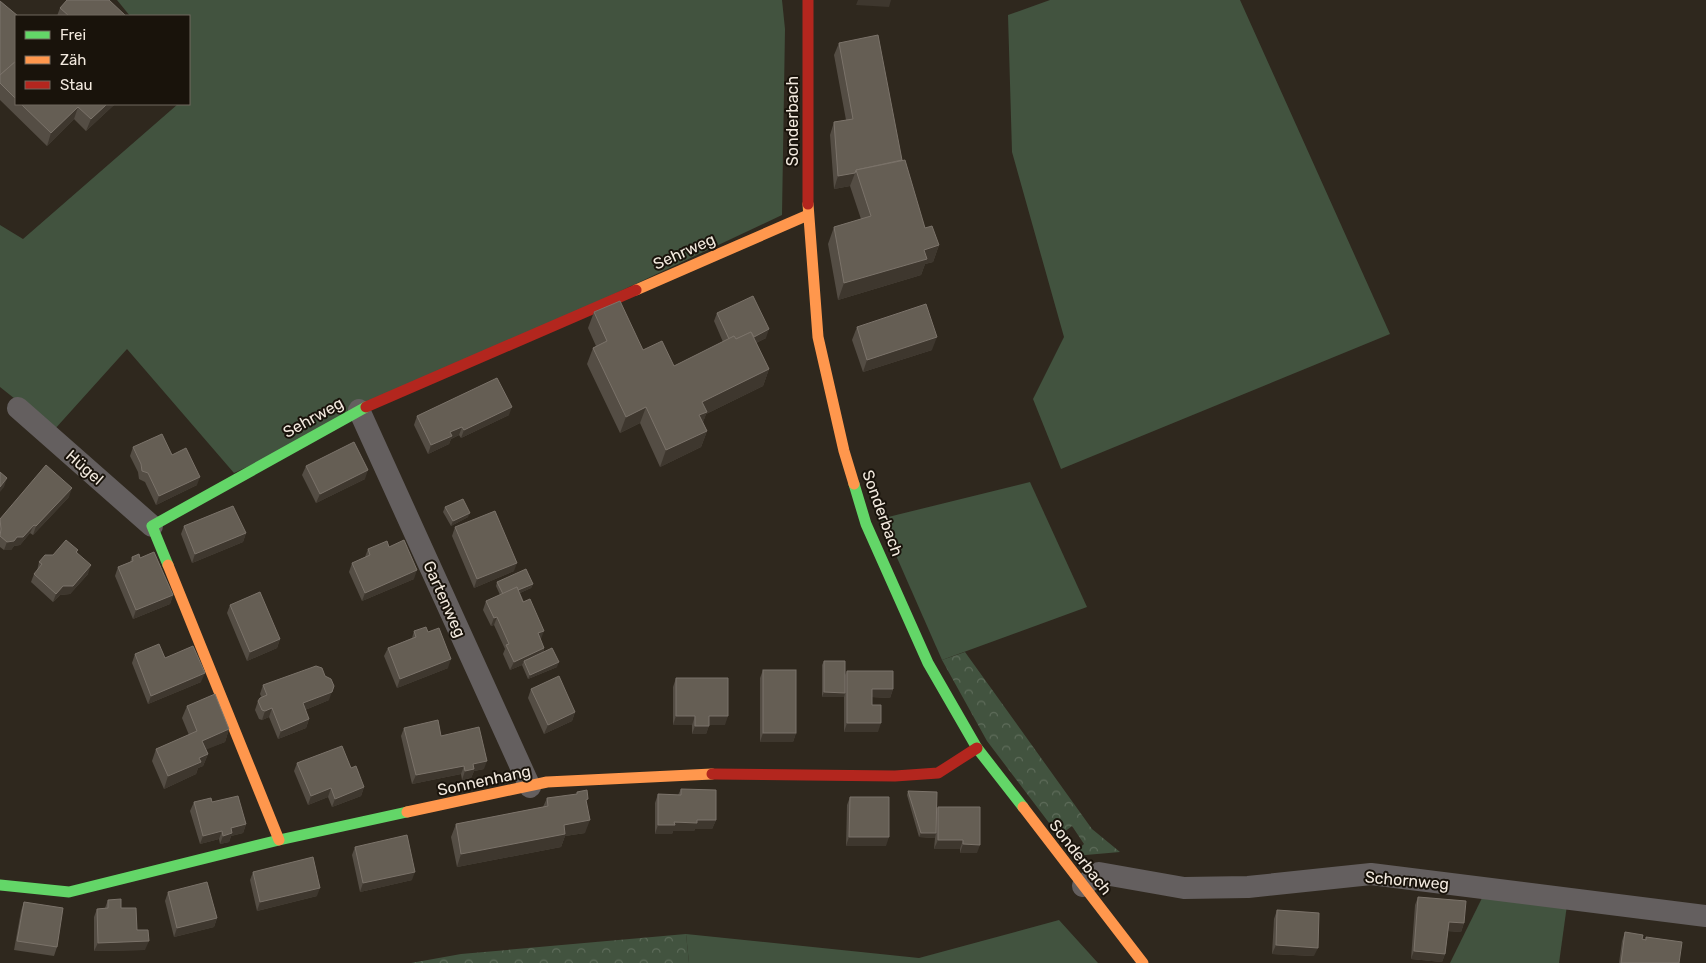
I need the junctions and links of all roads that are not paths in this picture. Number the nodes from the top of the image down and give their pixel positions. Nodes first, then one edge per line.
1 (808, 0) edge
2 (808, 214) junction
3 (18, 408) dead end
4 (360, 410) junction
5 (152, 526) junction
6 (977, 748) junction
7 (530, 787) junction
8 (279, 840) junction
9 (0, 886) edge
10 (1083, 886) junction
11 (1706, 916) edge
12 (1143, 963) edge

1 - 2 street, Sonderbach
2 - 4 street, Sehrweg
2 - 6 street, Sonderbach
3 - 5 street, Hügel
4 - 5 street, Sehrweg
4 - 7 street, Gartenweg
5 - 8 street
6 - 7 street, Sonnenhang
6 - 10 street, Sonderbach
7 - 8 street, Sonnenhang
8 - 9 street, Sonnenhang
10 - 11 street, Schornweg
10 - 12 street, Sonderbach

